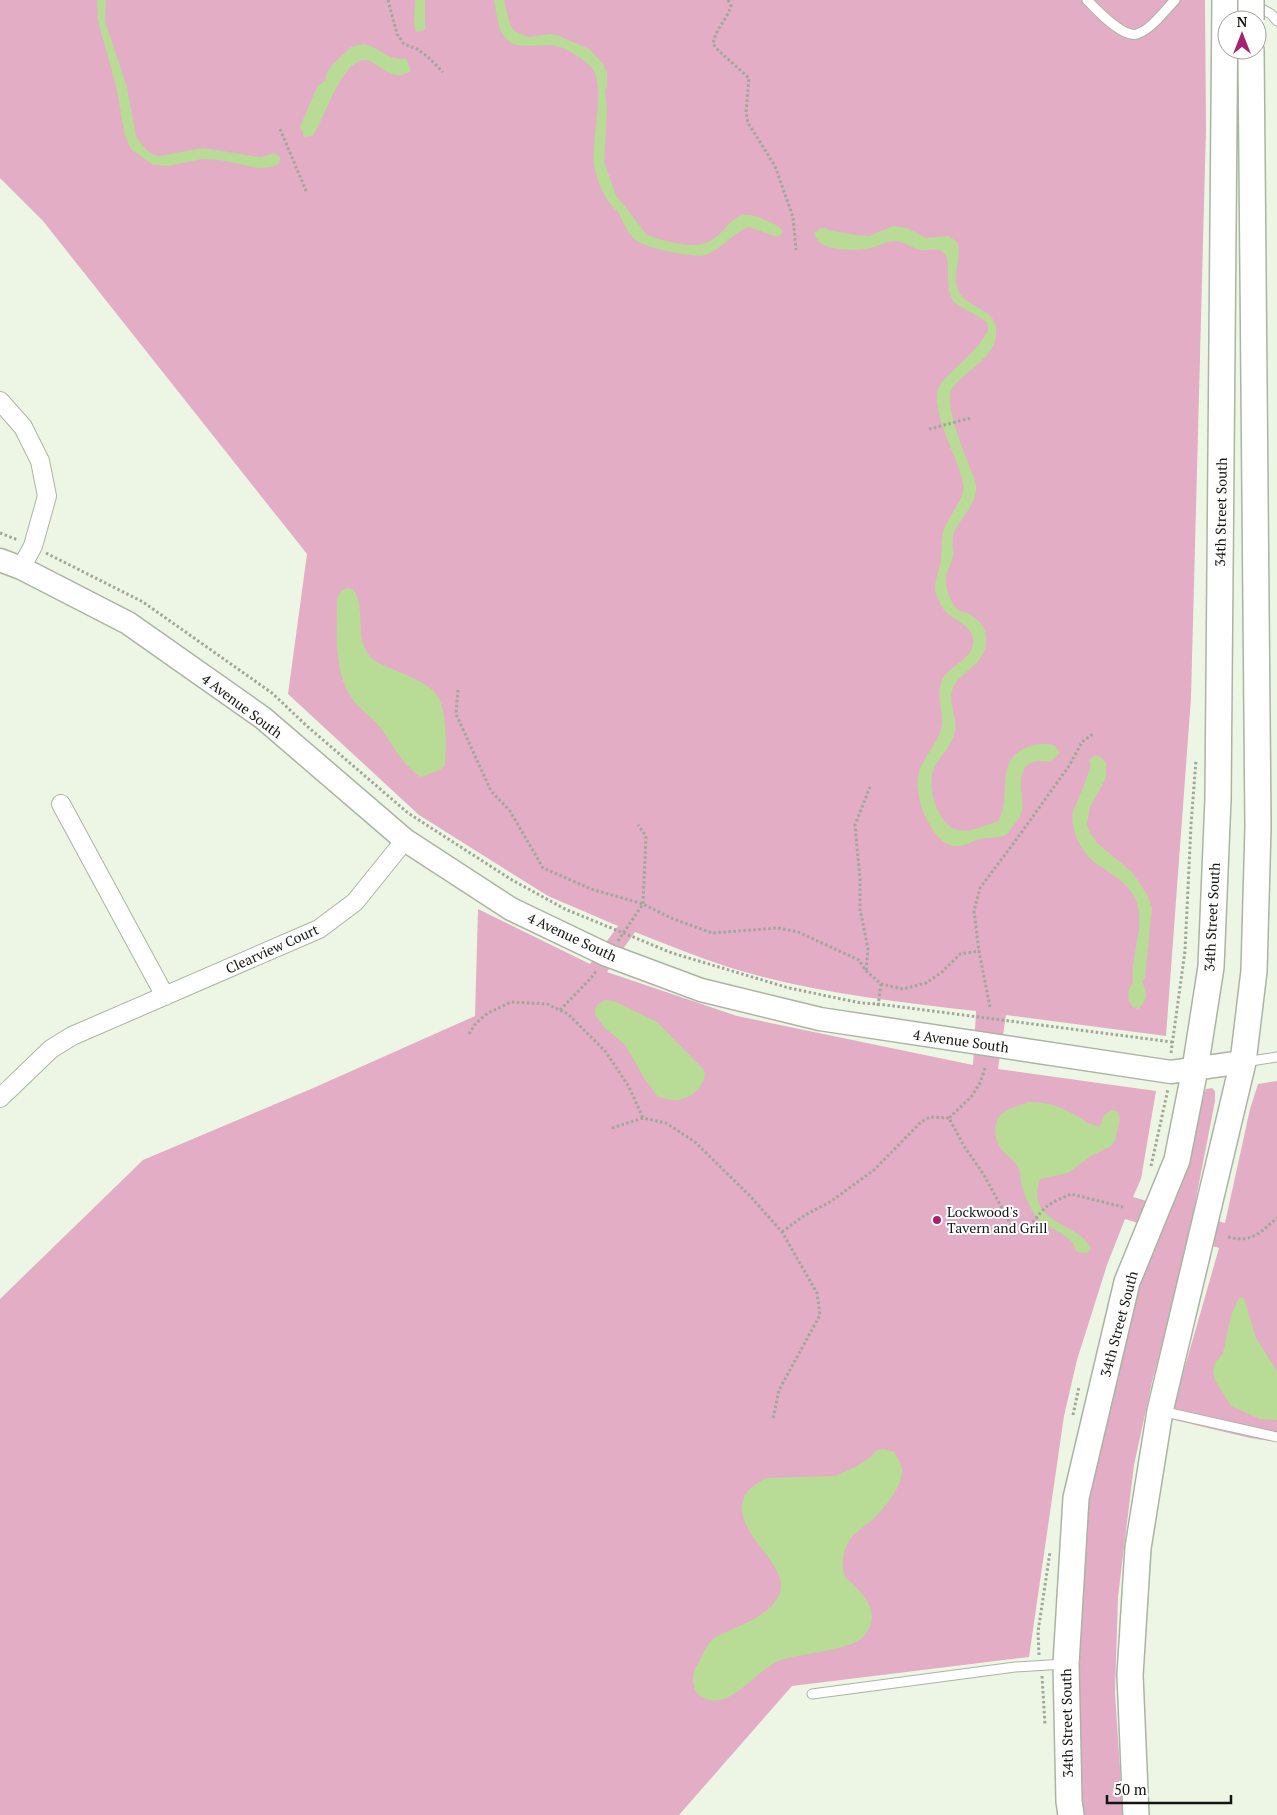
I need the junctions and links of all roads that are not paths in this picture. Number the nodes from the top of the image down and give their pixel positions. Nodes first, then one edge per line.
1 (1087, 0) edge
2 (1175, 0) edge
3 (1225, 0) edge
4 (1240, 0) edge
5 (1277, 21) edge
6 (1251, 60) edge
7 (0, 401) edge
8 (0, 560) edge
9 (21, 568) junction
10 (61, 804) dead end
11 (405, 840) junction
12 (165, 996) junction
13 (1277, 1057) edge
14 (1243, 1062) junction
15 (1195, 1069) junction
16 (0, 1098) edge
17 (1160, 1411) junction
18 (1277, 1437) edge
19 (1066, 1664) junction
20 (812, 1694) dead end
21 (1071, 1815) edge
22 (1136, 1815) edge

1 - 2 lane
3 - 15 main road, 34th Street South
4 - 5 lane
6 - 14 main road
7 - 9 street
8 - 9 street, 4 Avenue South
9 - 11 street, 4 Avenue South
10 - 12 street
11 - 12 street, Clearview Court
11 - 15 street, 4 Avenue South
12 - 16 street, Clearview Court
13 - 14 lane
14 - 15 street, 4 Avenue South
14 - 17 main road
15 - 19 main road, 34th Street South
17 - 18 lane
17 - 22 main road
19 - 20 lane
19 - 21 main road, 34th Street South

